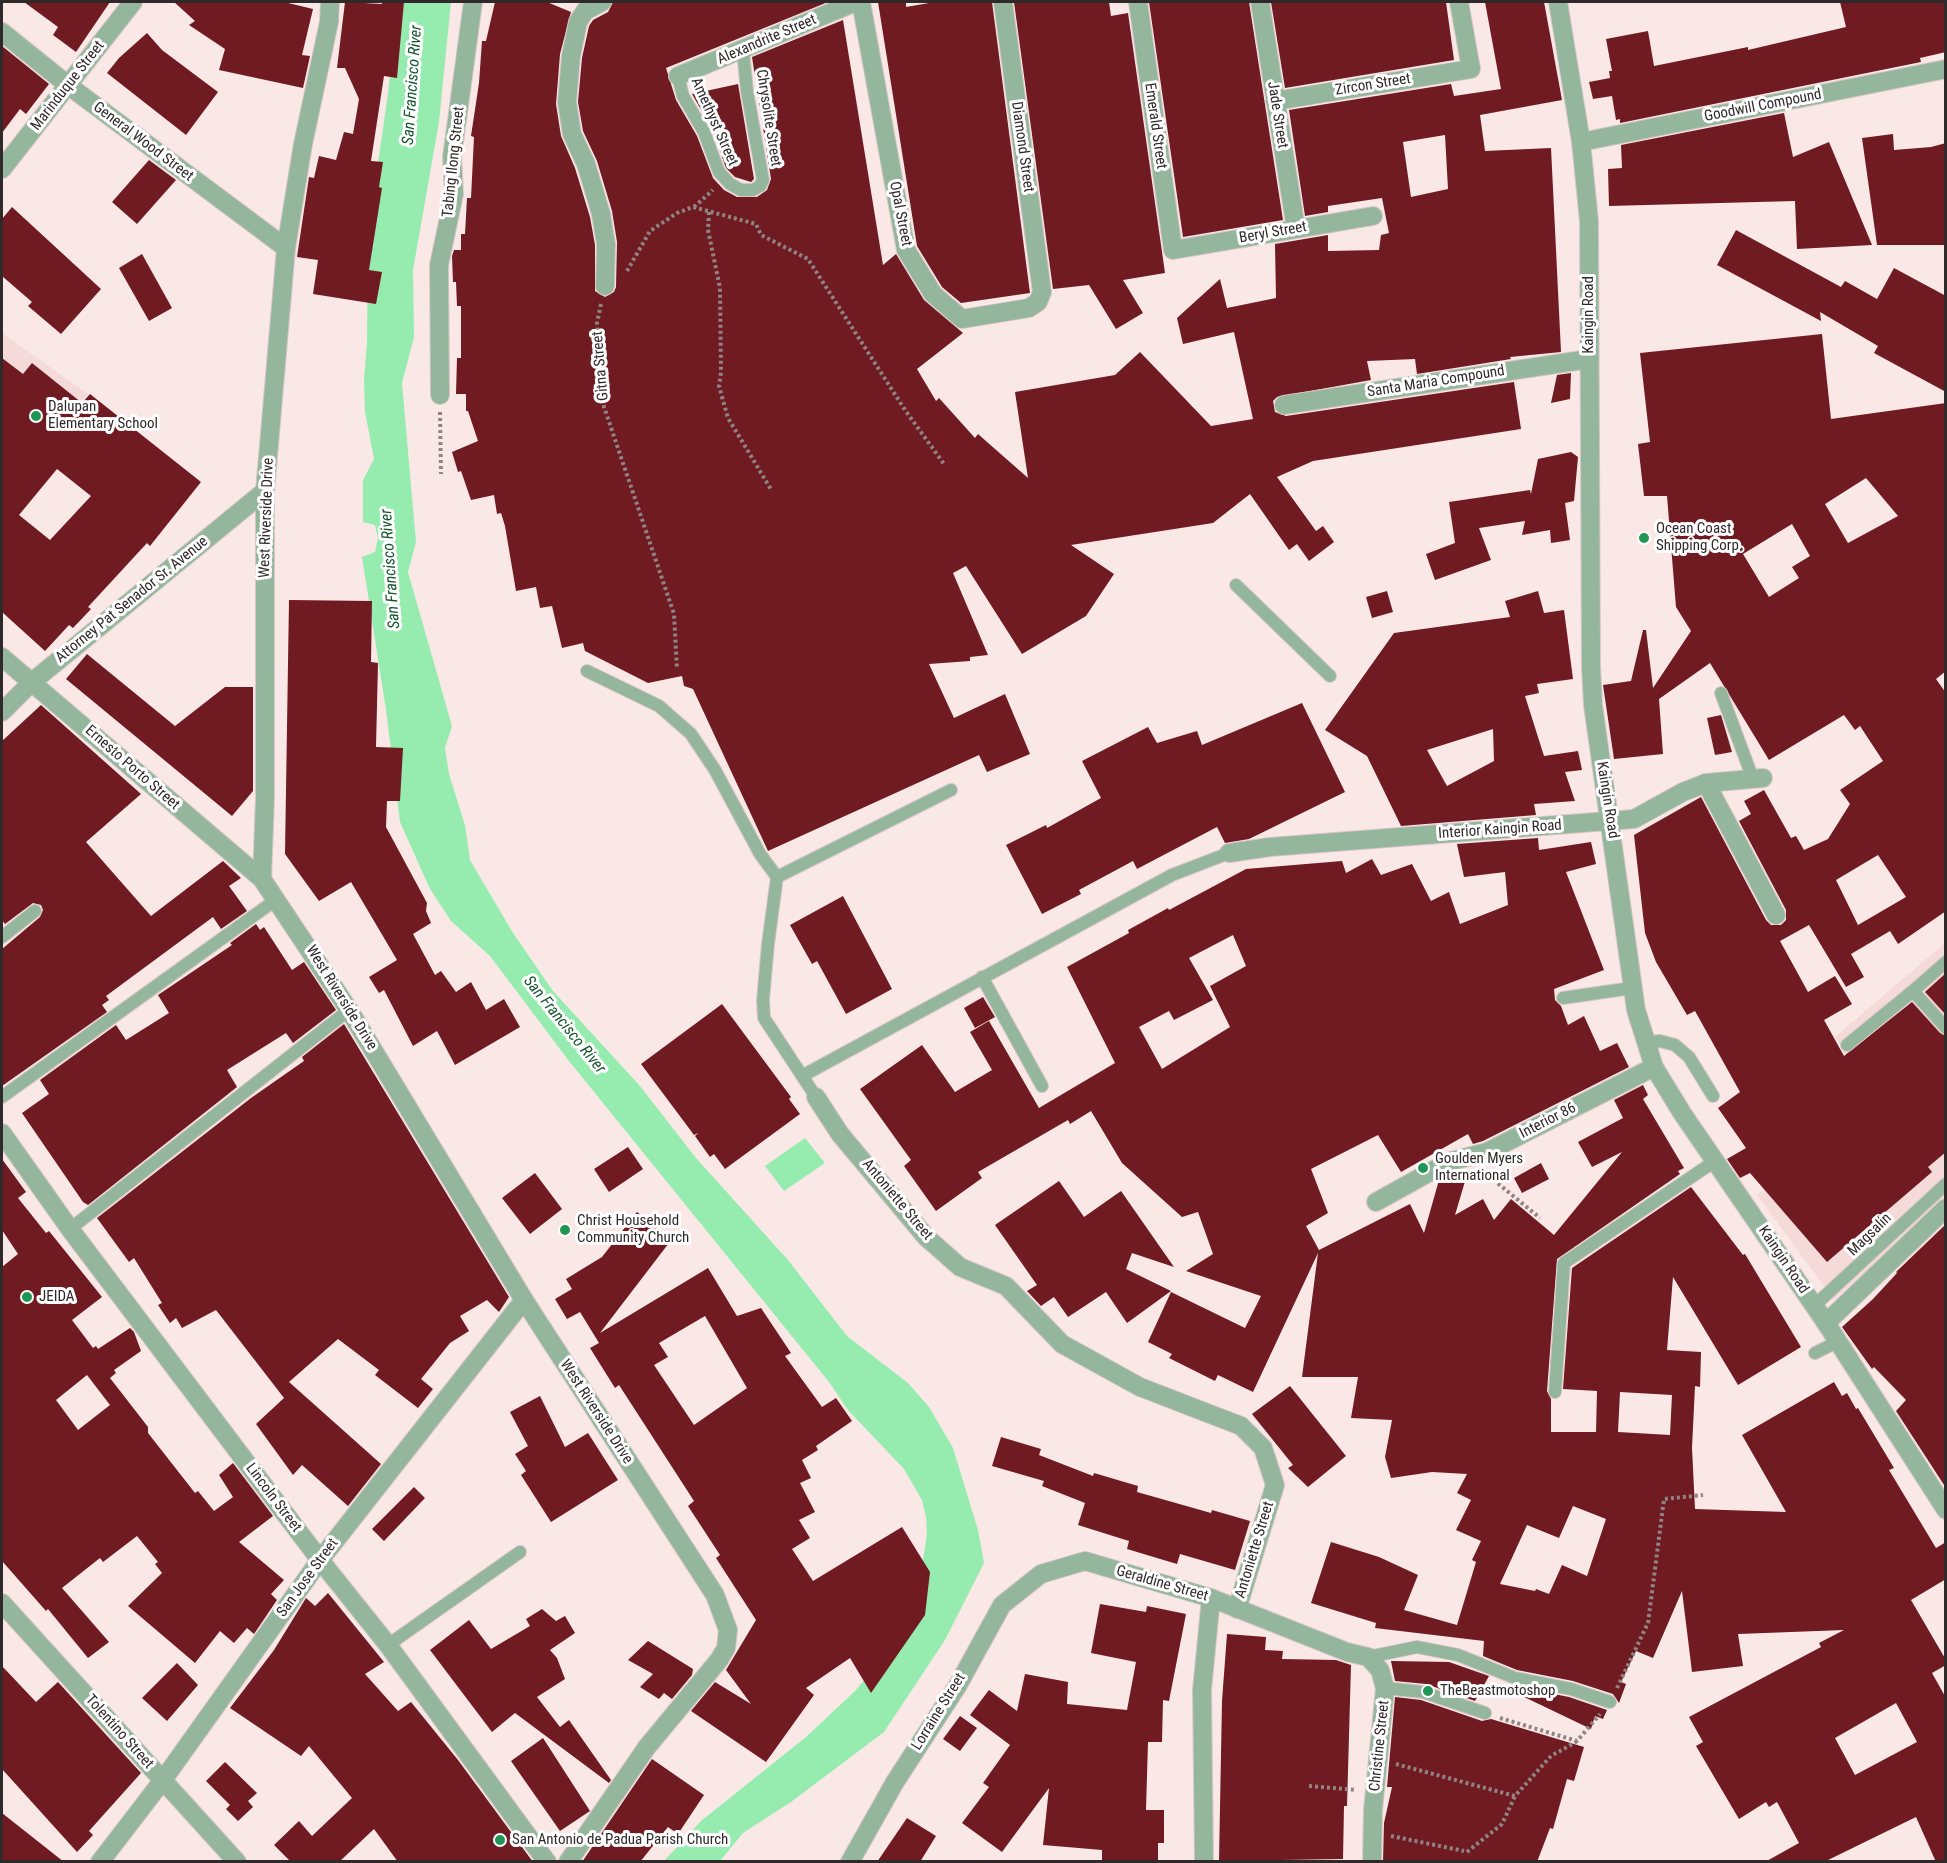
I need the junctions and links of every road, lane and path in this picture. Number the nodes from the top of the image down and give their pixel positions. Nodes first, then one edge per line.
1 (134, 2) edge
2 (330, 2) edge
3 (473, 2) edge
4 (602, 2) edge
5 (856, 2) edge
6 (861, 2) edge
7 (1003, 2) edge
8 (1138, 2) edge
9 (1260, 2) edge
10 (1459, 2) edge
11 (1558, 2) edge
12 (2, 32) edge
13 (742, 51) junction
14 (1946, 69) edge
15 (678, 76) joint
16 (69, 86) junction
17 (1275, 101) junction
18 (1581, 142) junction
19 (2, 169) edge
20 (725, 180) junction
21 (693, 207) junction
22 (709, 212) junction
23 (1373, 216) dead end
24 (1296, 229) junction
25 (286, 248) junction
26 (1173, 250) joint
27 (605, 286) junction
28 (1042, 292) joint
29 (1589, 359) junction
30 (440, 395) joint
31 (1284, 405) dead end
32 (944, 464) dead end
33 (441, 474) dead end
34 (265, 491) junction
35 (772, 491) dead end
36 (1236, 585) dead end
37 (2, 657) edge
38 (677, 669) dead end
39 (587, 671) dead end
40 (1330, 676) dead end
41 (32, 682) junction
42 (1721, 693) dead end
43 (2, 712) edge
44 (1758, 779) joint
45 (1706, 783) junction
46 (951, 790) dead end
47 (1611, 822) junction
48 (1229, 854) joint
49 (777, 877) junction
50 (262, 879) junction
51 (277, 899) junction
52 (35, 911) dead end
53 (1776, 915) dead end
54 (2, 938) edge
55 (1946, 962) edge
56 (982, 977) junction
57 (1632, 988) junction
58 (1913, 991) junction
59 (1563, 998) dead end
60 (350, 1010) junction
61 (1946, 1028) edge
62 (1645, 1043) junction
63 (1847, 1045) dead end
64 (1654, 1067) junction
65 (802, 1076) junction
66 (1042, 1086) dead end
67 (1713, 1096) dead end
68 (2, 1097) edge
69 (816, 1097) joint
70 (2, 1133) edge
71 (1715, 1161) junction
72 (1946, 1184) edge
73 (1376, 1202) dead end
74 (1946, 1208) edge
75 (70, 1229) junction
76 (524, 1300) junction
77 (1814, 1306) junction
78 (1826, 1323) junction
79 (1837, 1342) junction
80 (1815, 1353) dead end
81 (1555, 1392) dead end
82 (1703, 1495) dead end
83 (1946, 1510) edge
84 (520, 1552) dead end
85 (320, 1560) junction
86 (1041, 1574) joint
87 (1211, 1598) junction
88 (2, 1603) edge
89 (1237, 1609) junction
90 (388, 1645) junction
91 (1368, 1657) junction
92 (1385, 1688) junction
93 (1610, 1702) junction
94 (1485, 1713) joint
95 (1577, 1741) junction
96 (1378, 1758) junction
97 (163, 1780) junction
98 (1309, 1786) dead end
99 (1375, 1792) junction
100 (1515, 1796) junction
101 (1373, 1832) junction
102 (100, 1862) edge
103 (237, 1862) edge
104 (547, 1862) edge
105 (568, 1862) edge
106 (850, 1862) edge
107 (1203, 1862) edge
108 (1372, 1862) edge

1 - 16 street, Marinduque Street
2 - 25 street, West Riverside Drive
3 - 30 street, Tabing Ilong Street
4 - 27 street
5 - 13 street, Alexandrite Street
6 - 28 street, Opal Street
7 - 28 street, Diamond Street
8 - 26 street, Emerald Street
9 - 17 street, Jade Street
10 - 17 street, Zircon Street
11 - 18 street, Kaingin Road
12 - 16 street, General Wood Street
13 - 15 street, Alexandrite Street
13 - 20 lane, Chrysolite Street
14 - 18 street, Goodwill Compound
15 - 20 lane, Amethyst Street
16 - 19 street, Marinduque Street
16 - 25 street, General Wood Street
17 - 24 street, Jade Street
18 - 29 street, Kaingin Road
20 - 21 path
21 - 22 path
21 - 27 path
22 - 32 path
22 - 35 path
23 - 24 street, Beryl Street
24 - 26 street, Beryl Street
25 - 34 street, West Riverside Drive
27 - 38 path, Gitna Street
29 - 31 street, Santa Maria Compound
29 - 47 street, Kaingin Road
30 - 33 path
34 - 41 street, Attorney Pat Senador Sr. Avenue
34 - 50 street, West Riverside Drive
36 - 40 lane
37 - 41 street, Ernesto Porto Street
39 - 49 lane
41 - 43 street, Attorney Pat Senador Sr. Avenue
41 - 50 street, Ernesto Porto Street
42 - 44 lane
44 - 45 street, Interior Kaingin Road
45 - 47 street, Interior Kaingin Road
45 - 53 street
46 - 49 lane
47 - 48 street, Interior Kaingin Road
47 - 57 street, Kaingin Road
48 - 56 lane
49 - 65 lane, Antoniette Street
50 - 51 street, West Riverside Drive
51 - 60 street, West Riverside Drive
51 - 68 lane
52 - 54 lane
55 - 58 lane
56 - 65 lane
56 - 66 lane
57 - 59 lane
57 - 62 street, Kaingin Road
58 - 61 lane
58 - 63 lane
60 - 75 lane
60 - 76 street, West Riverside Drive
62 - 64 street, Kaingin Road
62 - 67 lane
64 - 71 street, Kaingin Road
64 - 73 street, Interior 86
65 - 69 lane, Antoniette Street
69 - 89 street, Antoniette Street
70 - 75 street, Lincoln Street
71 - 77 street, Kaingin Road
71 - 81 lane
72 - 77 lane, Magsalin
74 - 78 street
75 - 85 street, Lincoln Street
76 - 85 street, San Jose Street
76 - 105 street, West Riverside Drive
77 - 78 street, Kaingin Road
78 - 79 street, Kaingin Road
79 - 80 lane
79 - 83 street, Kaingin Road
82 - 93 path
84 - 90 lane
85 - 90 street, Lincoln Street
85 - 97 street, San Jose Street
86 - 87 street, Geraldine Street
86 - 106 street, Lorraine Street
87 - 89 street, Geraldine Street
87 - 107 street, Antoniette Street
88 - 97 street, Tolentino Street
89 - 91 street, Geraldine Street
90 - 104 street, Lincoln Street
91 - 92 street, Christine Street
91 - 93 lane
92 - 94 lane
92 - 96 street, Christine Street
93 - 95 path
94 - 95 path
95 - 100 path
96 - 99 street, Christine Street
96 - 100 path
97 - 102 street, San Jose Street
97 - 103 street, Tolentino Street
98 - 99 path
99 - 101 street, Christine Street
100 - 101 path
101 - 108 street, Christine Street

